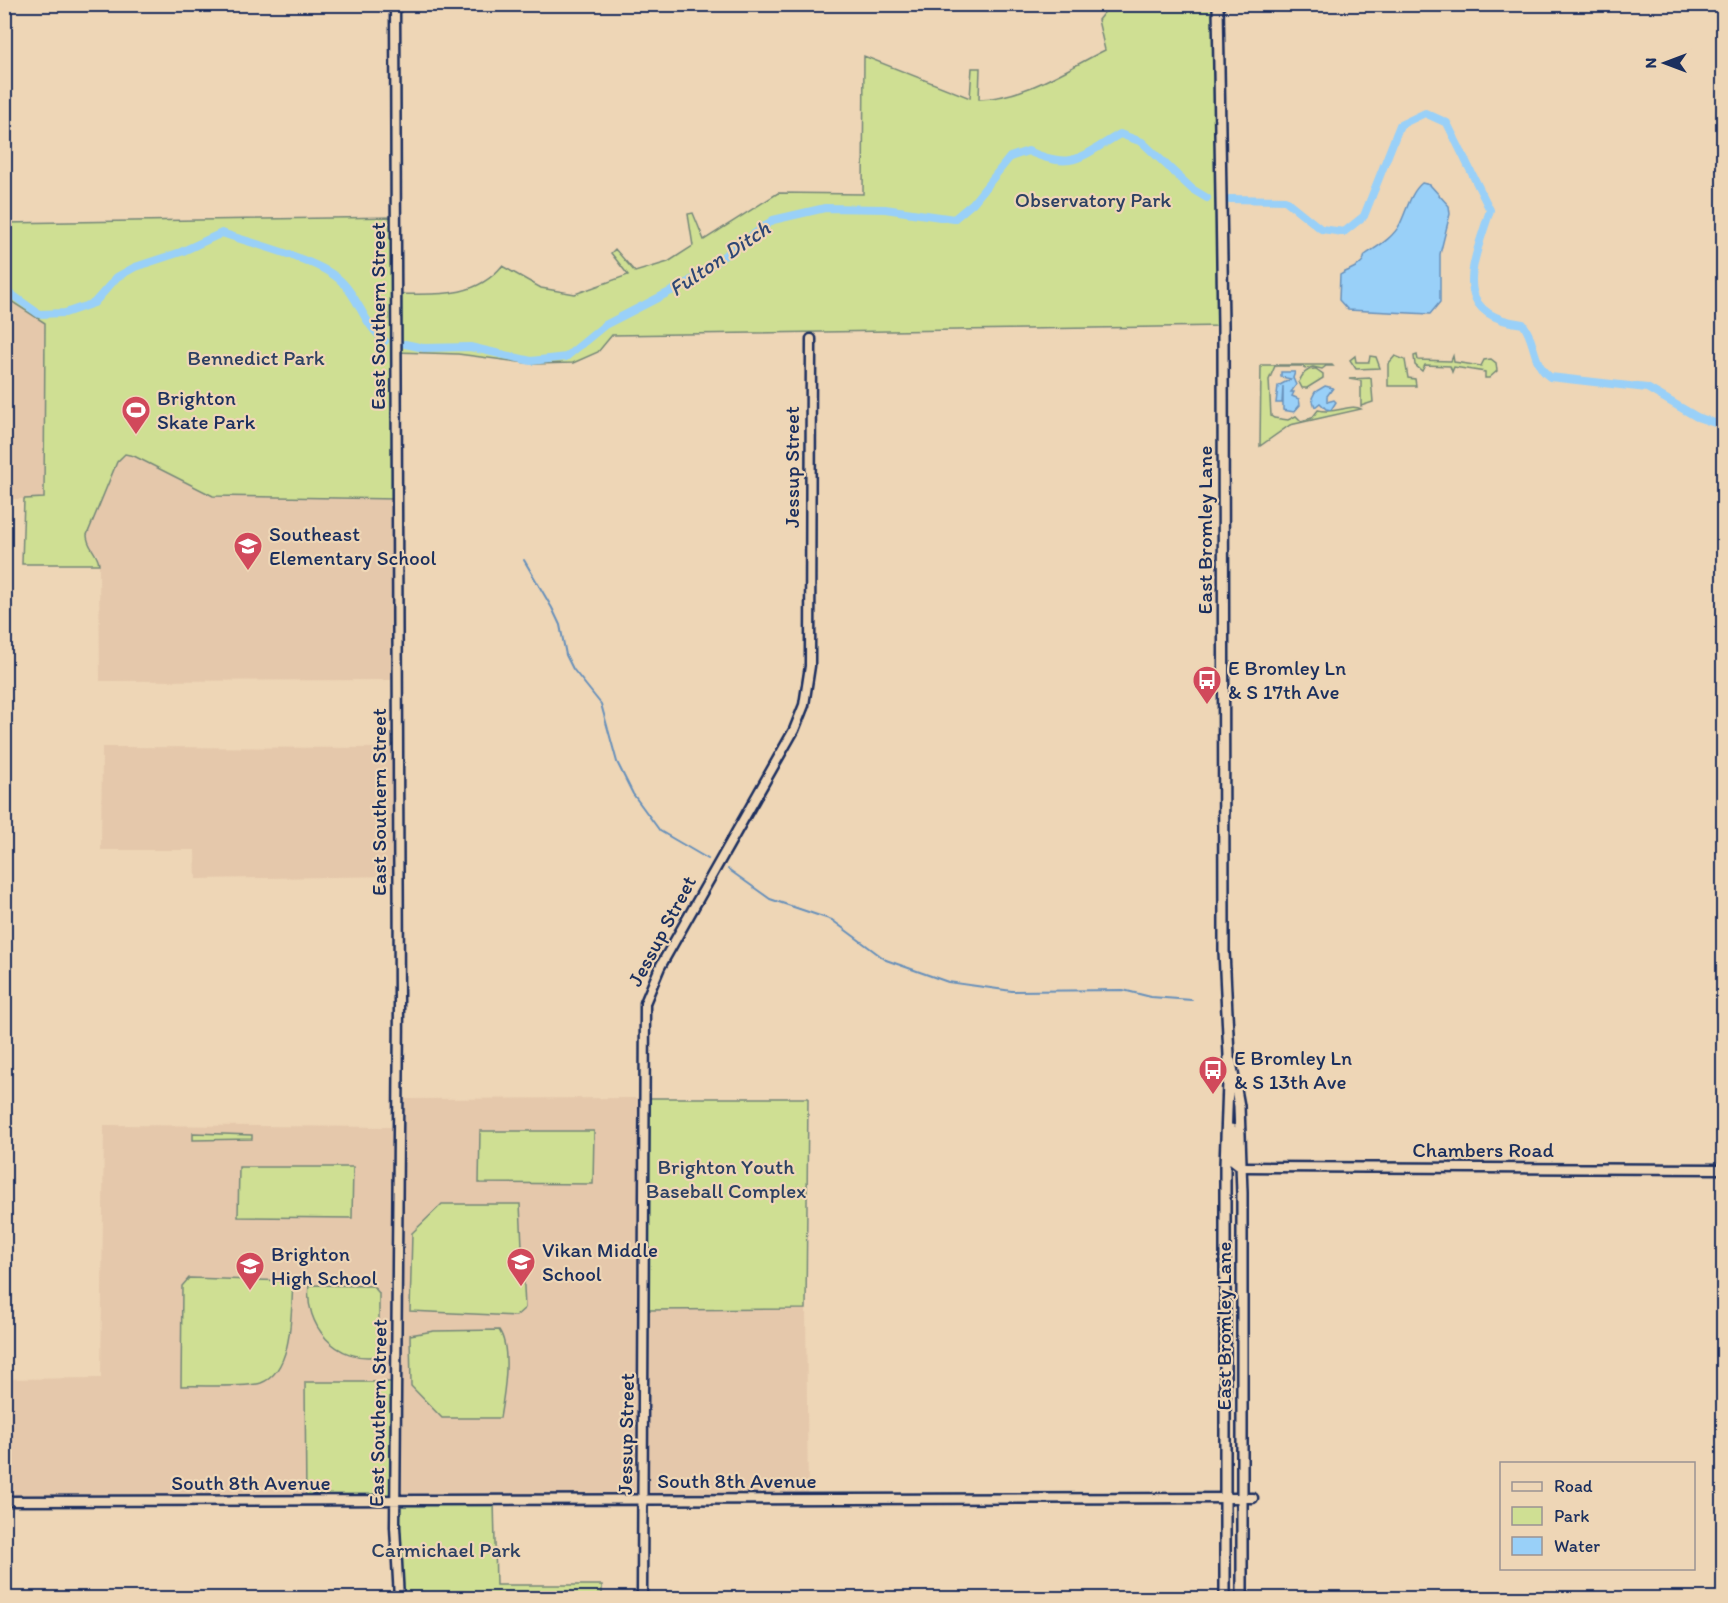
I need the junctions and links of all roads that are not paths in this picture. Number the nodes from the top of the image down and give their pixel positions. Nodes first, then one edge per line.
1 (395, 4) edge
2 (1218, 4) edge
3 (811, 339) dead end
4 (1229, 1055) junction
5 (1227, 1095) junction
6 (1242, 1167) junction
7 (1724, 1169) edge
8 (1225, 1188) junction
9 (1225, 1498) junction
10 (1242, 1498) junction
11 (1253, 1498) dead end
12 (395, 1500) junction
13 (643, 1500) junction
14 (4, 1501) edge
15 (399, 1599) edge
16 (642, 1599) edge
17 (1225, 1599) edge
18 (1242, 1599) edge

1 - 12 street, East Southern Street
2 - 4 main road, East Bromley Lane
3 - 13 street, Jessup Street
4 - 5 main road, East Bromley Lane
4 - 6 main road, East Bromley Lane
5 - 6 main road
5 - 8 main road, East Bromley Lane
6 - 7 street, Chambers Road
6 - 8 main road
6 - 10 main road, East Bromley Lane
8 - 9 main road, East Bromley Lane
9 - 10 street, South 8th Avenue
9 - 13 street, South 8th Avenue
9 - 17 main road, East Bromley Lane
10 - 11 street, South 8th Avenue
10 - 18 main road, East Bromley Lane
12 - 13 street, South 8th Avenue
12 - 14 street, South 8th Avenue
12 - 15 street, East Southern Street
13 - 16 street, Jessup Street

